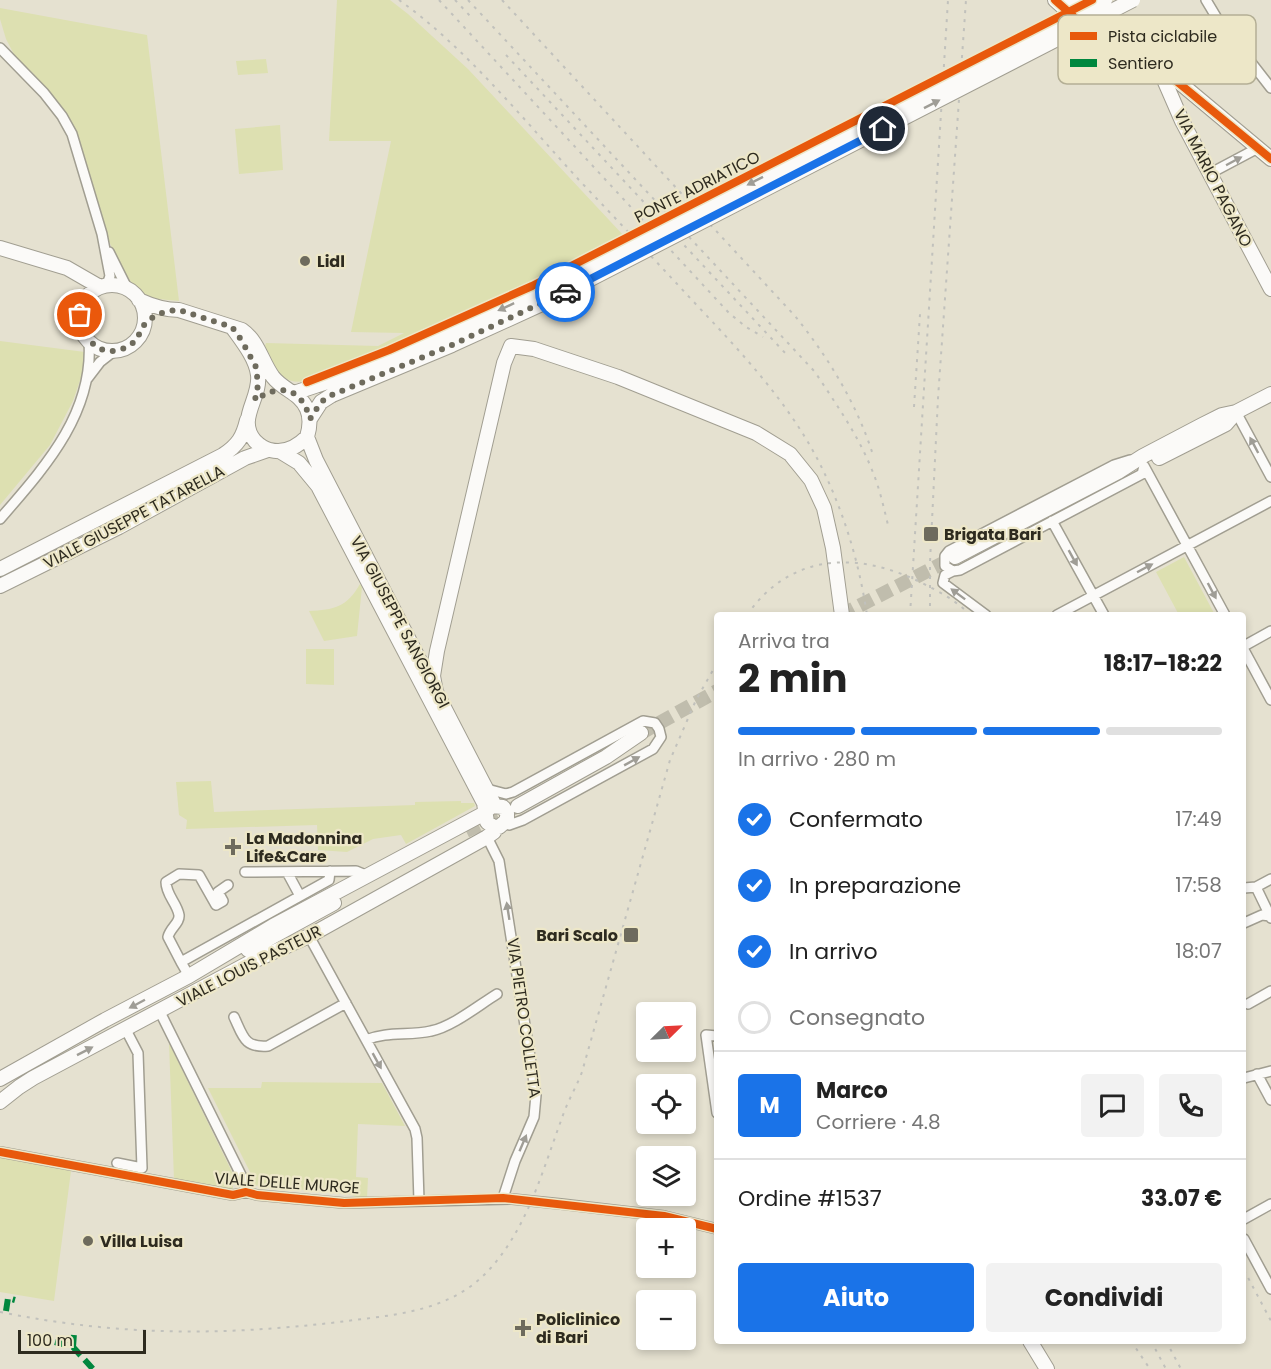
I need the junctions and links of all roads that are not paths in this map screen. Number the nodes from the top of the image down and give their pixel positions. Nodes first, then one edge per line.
1 (1055, 0) edge
2 (1060, 0) edge
3 (1080, 0) edge
4 (1100, 0) edge
5 (1105, 0) edge
6 (1134, 0) edge
7 (1140, 0) edge
8 (1206, 0) edge
9 (1072, 15) edge
10 (1073, 15) edge
11 (1076, 15) edge
12 (1105, 15) edge
13 (1107, 15) edge
14 (1111, 15) edge
15 (1215, 15) edge
16 (1058, 24) edge
17 (1058, 39) edge
18 (0, 48) edge
19 (1256, 69) edge
20 (1166, 84) edge
21 (1180, 84) edge
22 (1271, 88) edge
23 (1258, 148) junction
24 (1271, 159) edge
25 (1209, 174) junction
26 (102, 234) junction
27 (0, 248) edge
28 (67, 268) junction
29 (104, 286) junction
30 (1271, 289) edge
31 (128, 290) junction
32 (139, 300) junction
33 (82, 306) junction
34 (170, 310) junction
35 (144, 325) junction
36 (232, 327) junction
37 (89, 341) junction
38 (114, 351) junction
39 (87, 379) junction
40 (329, 389) junction
41 (288, 391) junction
42 (1271, 394) edge
43 (255, 400) junction
44 (1236, 412) junction
45 (247, 418) junction
46 (310, 419) junction
47 (307, 437) junction
48 (274, 451) junction
49 (1144, 461) junction
50 (1271, 477) edge
51 (1271, 501) edge
52 (0, 519) edge
53 (1052, 521) junction
54 (1187, 546) junction
55 (955, 564) junction
56 (0, 569) edge
57 (0, 586) edge
58 (1094, 596) junction
59 (842, 612) edge
60 (982, 612) edge
61 (1063, 612) edge
62 (1102, 612) edge
63 (1223, 612) edge
64 (1271, 631) edge
65 (1246, 647) edge
66 (437, 651) junction
67 (1246, 652) edge
68 (418, 657) junction
69 (436, 692) junction
70 (1271, 700) edge
71 (626, 741) junction
72 (487, 789) junction
73 (494, 807) junction
74 (496, 829) junction
75 (330, 871) junction
76 (245, 872) dead end
77 (287, 872) junction
78 (368, 876) junction
79 (1271, 879) edge
80 (228, 885) dead end
81 (1246, 888) edge
82 (1257, 890) junction
83 (300, 896) junction
84 (1270, 917) edge
85 (1248, 921) edge
86 (309, 936) junction
87 (181, 962) junction
88 (247, 964) junction
89 (189, 976) junction
90 (1271, 991) edge
91 (497, 993) dead end
92 (346, 1003) junction
93 (1248, 1004) dead end
94 (160, 1011) junction
95 (234, 1017) dead end
96 (126, 1030) junction
97 (714, 1036) edge
98 (366, 1040) junction
99 (1271, 1071) edge
100 (1257, 1074) junction
101 (1246, 1077) edge
102 (0, 1079) edge
103 (714, 1092) edge
104 (1271, 1100) edge
105 (0, 1102) edge
106 (0, 1152) edge
107 (117, 1163) dead end
108 (246, 1192) junction
109 (507, 1198) junction
110 (419, 1201) junction
111 (1271, 1204) edge
112 (1246, 1218) edge
113 (714, 1228) edge
114 (1246, 1243) edge
115 (1271, 1289) edge
116 (1032, 1344) edge
117 (1047, 1369) edge

1 - 9 main road
2 - 3 main road
3 - 10 main road
4 - 13 main road
5 -> 11 main road, PONTE ADRIATICO, bridge
12 -> 6 main road, PONTE ADRIATICO, bridge
7 - 14 street
8 - 15 street
16 -> 40 main road, PONTE ADRIATICO, bridge
40 -> 17 main road, PONTE ADRIATICO, bridge
18 - 26 street
19 - 22 street
20 - 25 main road, VIA MARIO PAGANO
21 - 23 main road
23 - 24 main road
25 -> 23 street
25 - 30 main road, VIA MARIO PAGANO
26 - 29 street
26 - 31 street
27 - 28 main road
28 - 29 main road
28 - 33 main road
29 - 31 main road
29 - 33 main road
31 - 32 main road
32 - 34 main road
32 - 35 main road
33 - 37 main road
34 - 35 main road
34 - 36 main road
35 - 38 main road
36 - 41 main road
36 - 43 main road
37 - 38 main road
37 - 39 street
38 - 39 street
39 - 52 street
40 - 41 main road, PONTE ADRIATICO
40 - 46 main road, PONTE ADRIATICO
41 - 43 main road
41 - 46 main road
42 - 44 main road
43 - 45 main road
44 - 49 main road
50 -> 44 street
45 - 48 main road
45 - 56 main road, VIALE GIUSEPPE TATARELLA
46 - 47 main road
47 - 48 main road
47 - 68 main road, VIA GIUSEPPE SANGIORGI
48 - 57 main road, VIALE GIUSEPPE TATARELLA
48 - 73 main road, VIA GIUSEPPE SANGIORGI
49 - 53 street
49 - 54 street
49 - 55 main road
51 - 54 street
53 - 55 street
53 -> 58 street
58 -> 54 street
54 -> 63 street
60 -> 55 street
58 - 61 street
58 - 62 street
59 - 66 main road
64 - 65 street
66 - 68 main road
66 - 69 main road
67 - 70 street
68 - 69 main road, VIA GIUSEPPE SANGIORGI
69 - 72 main road, VIA GIUSEPPE SANGIORGI
71 - 71 main road
71 - 73 main road, VIALE LOUIS PASTEUR
72 - 73 main road, VIA GIUSEPPE SANGIORGI
74 -> 72 street, VIALE LOUIS PASTEUR
73 - 74 main road
73 - 74 main road
73 - 78 main road, VIALE LOUIS PASTEUR
74 - 86 main road, VIALE LOUIS PASTEUR
109 -> 74 street, VIA PIETRO COLLETTA
75 - 77 street
75 - 78 street
75 - 83 street
76 - 77 street
77 - 83 street
78 - 89 main road, VIALE LOUIS PASTEUR
79 - 82 street
80 - 87 street
81 - 82 street
82 - 84 street
82 - 85 street
83 - 87 street
84 - 85 street
86 - 88 main road, VIALE LOUIS PASTEUR
86 - 92 street
87 - 89 street
88 - 89 main road
88 - 94 main road, VIALE LOUIS PASTEUR
89 -> 102 main road, VIALE LOUIS PASTEUR
90 - 93 street
91 - 98 street
92 - 95 street
92 - 98 street
94 - 96 main road, VIALE LOUIS PASTEUR
94 - 108 street
105 -> 96 main road, VIALE LOUIS PASTEUR
96 - 107 street
97 - 103 street
98 -> 110 street
99 - 100 street
100 - 101 street
100 - 104 street
106 - 108 street, VIALE DELLE MURGE
108 - 110 street, VIALE DELLE MURGE
109 - 110 street, VIALE DELLE MURGE
109 - 113 street, VIALE DELLE MURGE, bridge
111 - 112 street
114 - 115 street
116 - 117 main road

